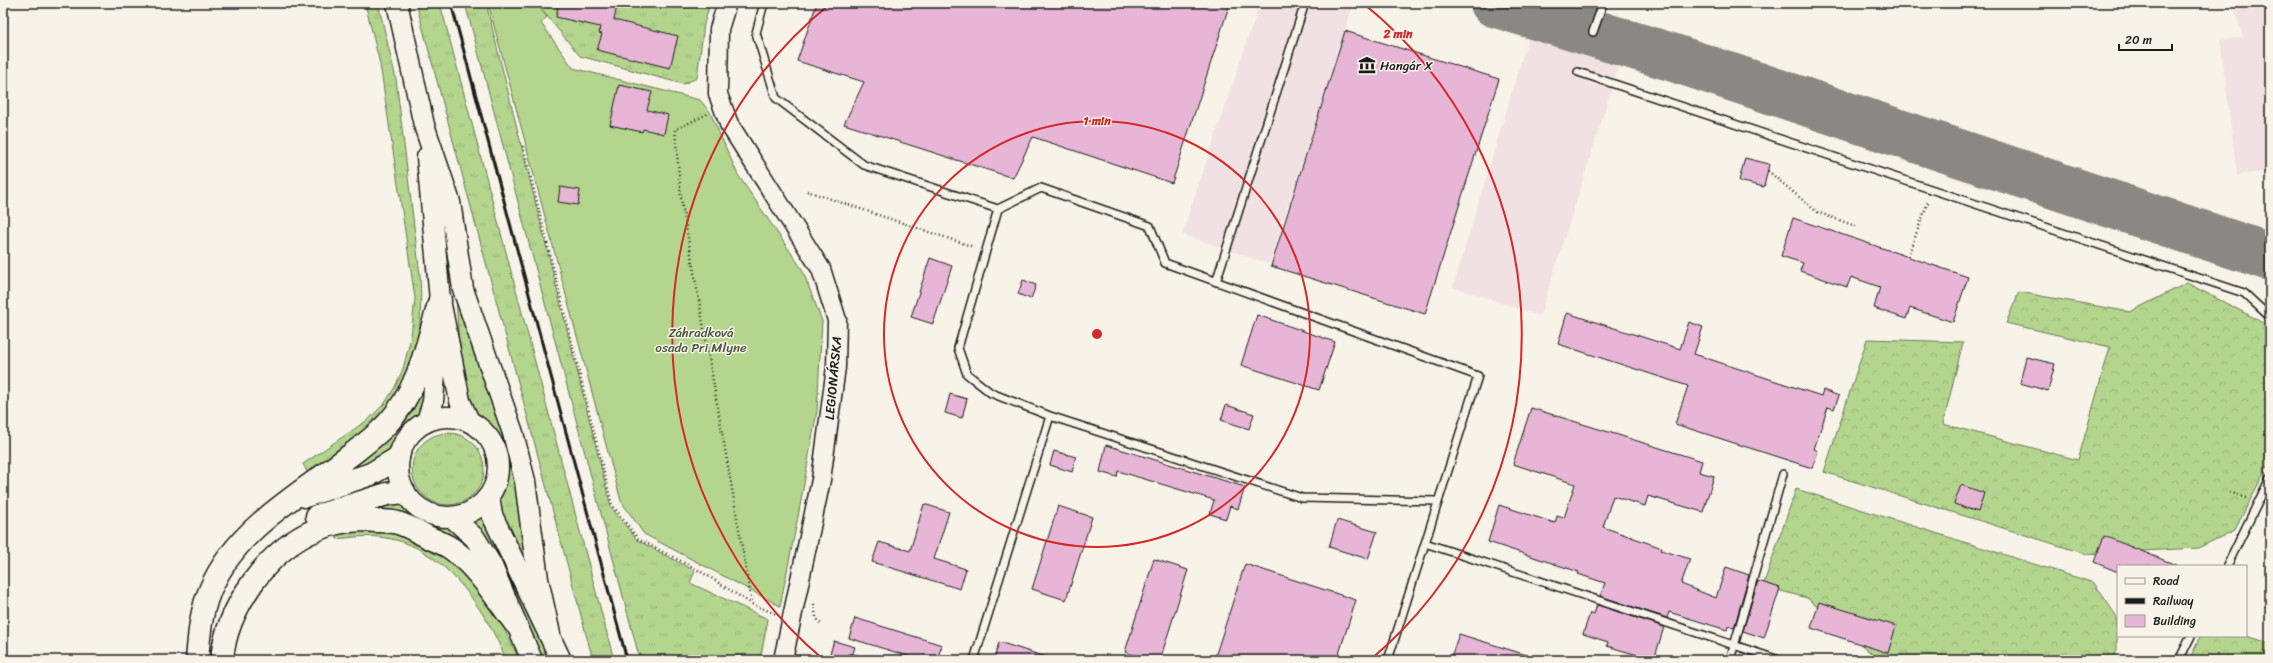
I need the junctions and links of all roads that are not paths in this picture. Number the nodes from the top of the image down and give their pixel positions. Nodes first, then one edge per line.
1 (397, 3) edge
2 (727, 3) edge
3 (764, 3) edge
4 (1305, 3) edge
5 (1603, 3) edge
6 (1593, 32) dead end
7 (1578, 72) dead end
8 (424, 125) junction
9 (998, 209) junction
10 (1216, 282) junction
11 (440, 300) junction
12 (2270, 317) edge
13 (1050, 416) junction
14 (427, 421) junction
15 (469, 421) junction
16 (398, 458) junction
17 (1783, 474) dead end
18 (2270, 478) edge
19 (404, 492) junction
20 (489, 497) junction
21 (1438, 501) junction
22 (285, 503) junction
23 (453, 518) junction
24 (1425, 543) junction
25 (2227, 565) edge
26 (515, 623) junction
27 (550, 634) junction
28 (2190, 637) edge
29 (1734, 645) junction
30 (197, 660) edge
31 (221, 660) edge
32 (532, 660) edge
33 (561, 660) edge
34 (783, 660) edge
35 (974, 660) edge
36 (1388, 660) edge
37 (1730, 660) edge
38 (1779, 660) edge
39 (2179, 660) edge

1 - 8 main road
2 - 34 street, LEGIONÁRSKA
3 - 9 lane
4 - 10 lane
5 - 6 lane
7 - 12 lane
8 - 11 main road
8 - 27 main road
9 - 10 lane
9 - 13 lane
10 - 21 lane
11 - 14 main road
11 - 15 main road
11 - 22 main road
13 - 21 lane
13 - 35 lane
14 - 15 main road
14 - 16 main road
15 - 20 main road
16 - 19 main road
16 - 22 main road
17 - 29 lane
18 - 25 lane
19 - 23 main road
19 - 31 main road
20 - 23 main road
20 - 27 main road
21 - 24 lane
22 - 30 main road
23 - 26 main road
24 - 29 lane
24 - 36 lane
26 - 31 main road
26 - 32 main road
27 - 33 main road
28 - 39 lane
29 - 37 lane
29 - 38 lane

